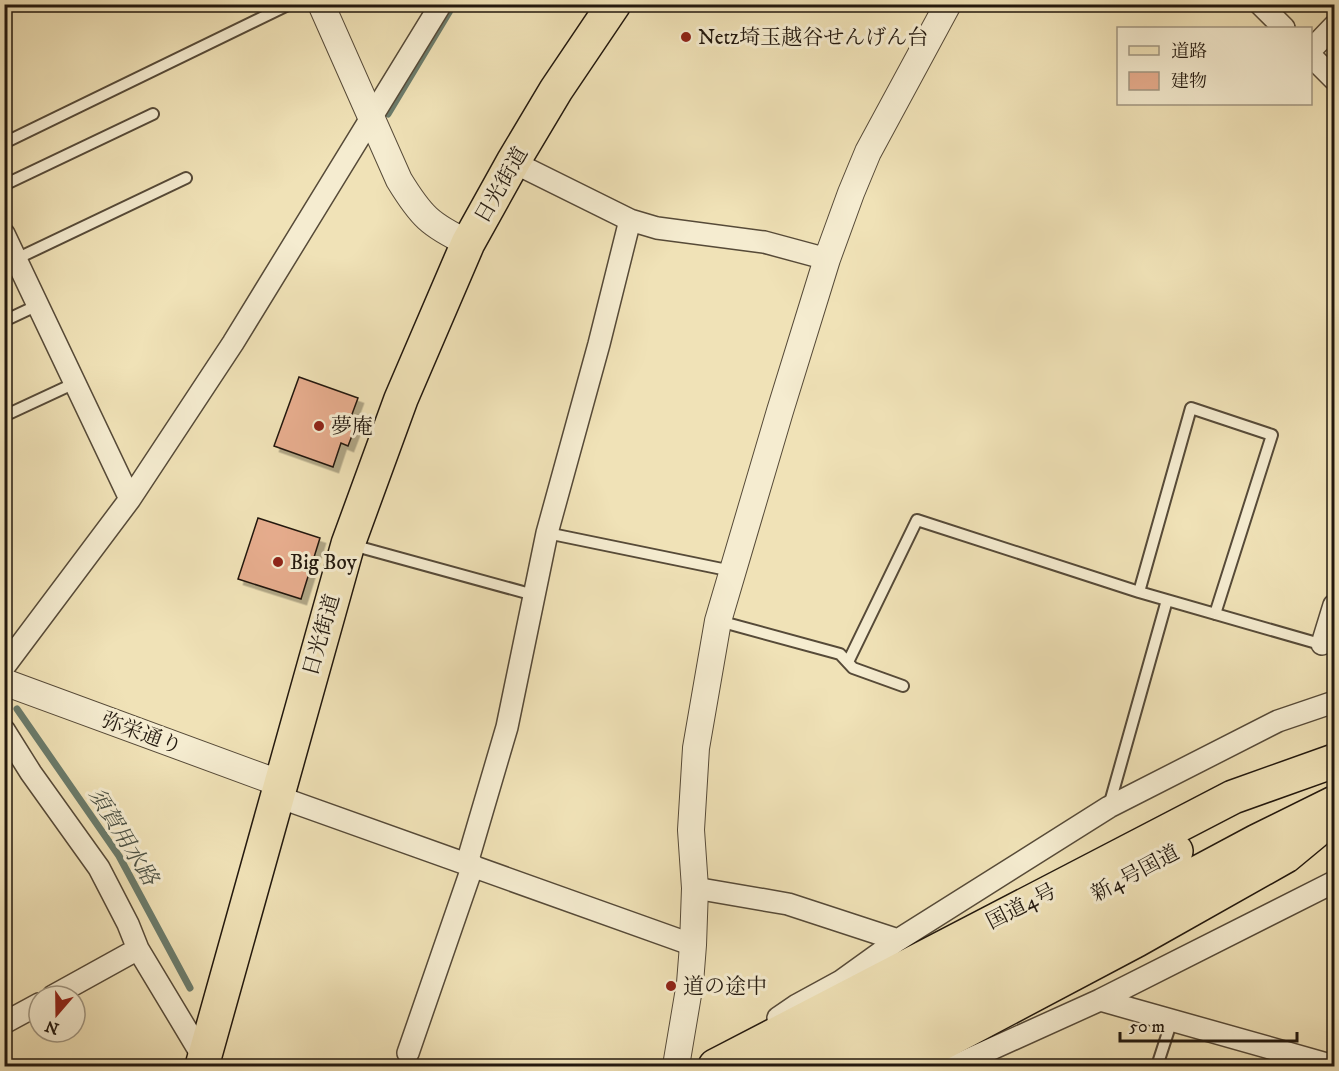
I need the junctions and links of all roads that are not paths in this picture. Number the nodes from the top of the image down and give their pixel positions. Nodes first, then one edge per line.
1 (290, 4) edge
2 (321, 4) edge
3 (441, 4) edge
4 (614, 4) edge
5 (948, 4) edge
6 (1260, 4) edge
7 (1335, 26) edge
8 (1283, 27) edge
9 (1312, 52) edge
10 (1312, 54) edge
11 (1335, 79) edge
12 (153, 114) dead end
13 (371, 117) junction
14 (4, 143) edge
15 (513, 162) junction
16 (186, 178) dead end
17 (4, 185) edge
18 (630, 220) junction
19 (4, 234) edge
20 (468, 243) junction
21 (16, 258) junction
22 (827, 259) junction
23 (38, 305) junction
24 (4, 321) edge
25 (75, 383) junction
26 (4, 416) edge
27 (130, 499) junction
28 (547, 533) junction
29 (348, 544) junction
30 (732, 571) junction
31 (1139, 592) junction
32 (534, 595) junction
33 (1167, 600) junction
34 (1335, 605) edge
35 (1215, 614) junction
36 (718, 621) junction
37 (1328, 646) edge
38 (848, 662) junction
39 (4, 667) edge
40 (4, 682) edge
41 (903, 686) dead end
42 (1335, 702) edge
43 (4, 730) edge
44 (1334, 761) edge
45 (278, 790) junction
46 (1335, 803) edge
47 (1109, 807) junction
48 (1335, 810) edge
49 (470, 864) junction
50 (1335, 882) edge
51 (695, 888) junction
52 (898, 940) junction
53 (693, 945) junction
54 (138, 950) junction
55 (75, 984) edge
56 (1100, 1000) junction
57 (920, 1006) junction
58 (27, 1011) edge
59 (1172, 1020) junction
60 (4, 1023) edge
61 (776, 1034) junction
62 (408, 1053) dead end
63 (205, 1064) edge
64 (676, 1066) edge
65 (715, 1066) edge
66 (776, 1066) edge
67 (836, 1066) edge
68 (899, 1066) edge
69 (954, 1066) edge
70 (1157, 1066) edge
71 (1335, 1066) edge

1 - 14 lane
2 - 13 street
3 - 13 street
4 - 15 main road, 日光街道
5 - 22 street
6 - 8 street
7 - 9 street
10 - 11 street
12 - 17 lane
13 - 20 street
13 - 27 street
15 - 18 street
15 - 20 main road, 日光街道
16 - 21 lane
18 - 22 street
18 - 28 street
19 - 21 street
20 - 29 main road, 日光街道
21 - 23 street
22 - 30 street
23 - 24 lane
23 - 25 street
25 - 26 lane
25 - 27 street
27 - 39 street
28 - 30 lane
28 - 32 street
29 - 32 lane
29 - 45 main road, 日光街道
30 - 36 street
31 - 33 lane
31 - 35 lane
31 - 38 lane
32 - 49 street
33 - 35 lane
33 - 47 lane
34 - 37 street
35 - 37 lane
36 - 38 lane
36 - 51 street
38 - 41 lane
40 - 45 street, 弥栄通り
42 - 47 street
43 - 54 street
44 - 57 main road, 新4号国道
44 - 61 main road, 国道4号
45 - 49 street
45 - 63 main road, 日光街道
46 - 57 main road, 新4号国道
47 - 52 street
48 - 68 main road
49 - 53 street
49 - 62 street
50 - 56 street
51 - 52 street
51 - 53 street
52 - 61 street
53 - 64 street
54 - 55 street
54 - 63 street
56 - 59 street
56 - 69 street
57 - 66 main road, 新4号国道
57 - 67 main road, 新4号国道
58 - 60 street
59 - 70 lane
59 - 71 street
61 - 65 main road, 国道4号

